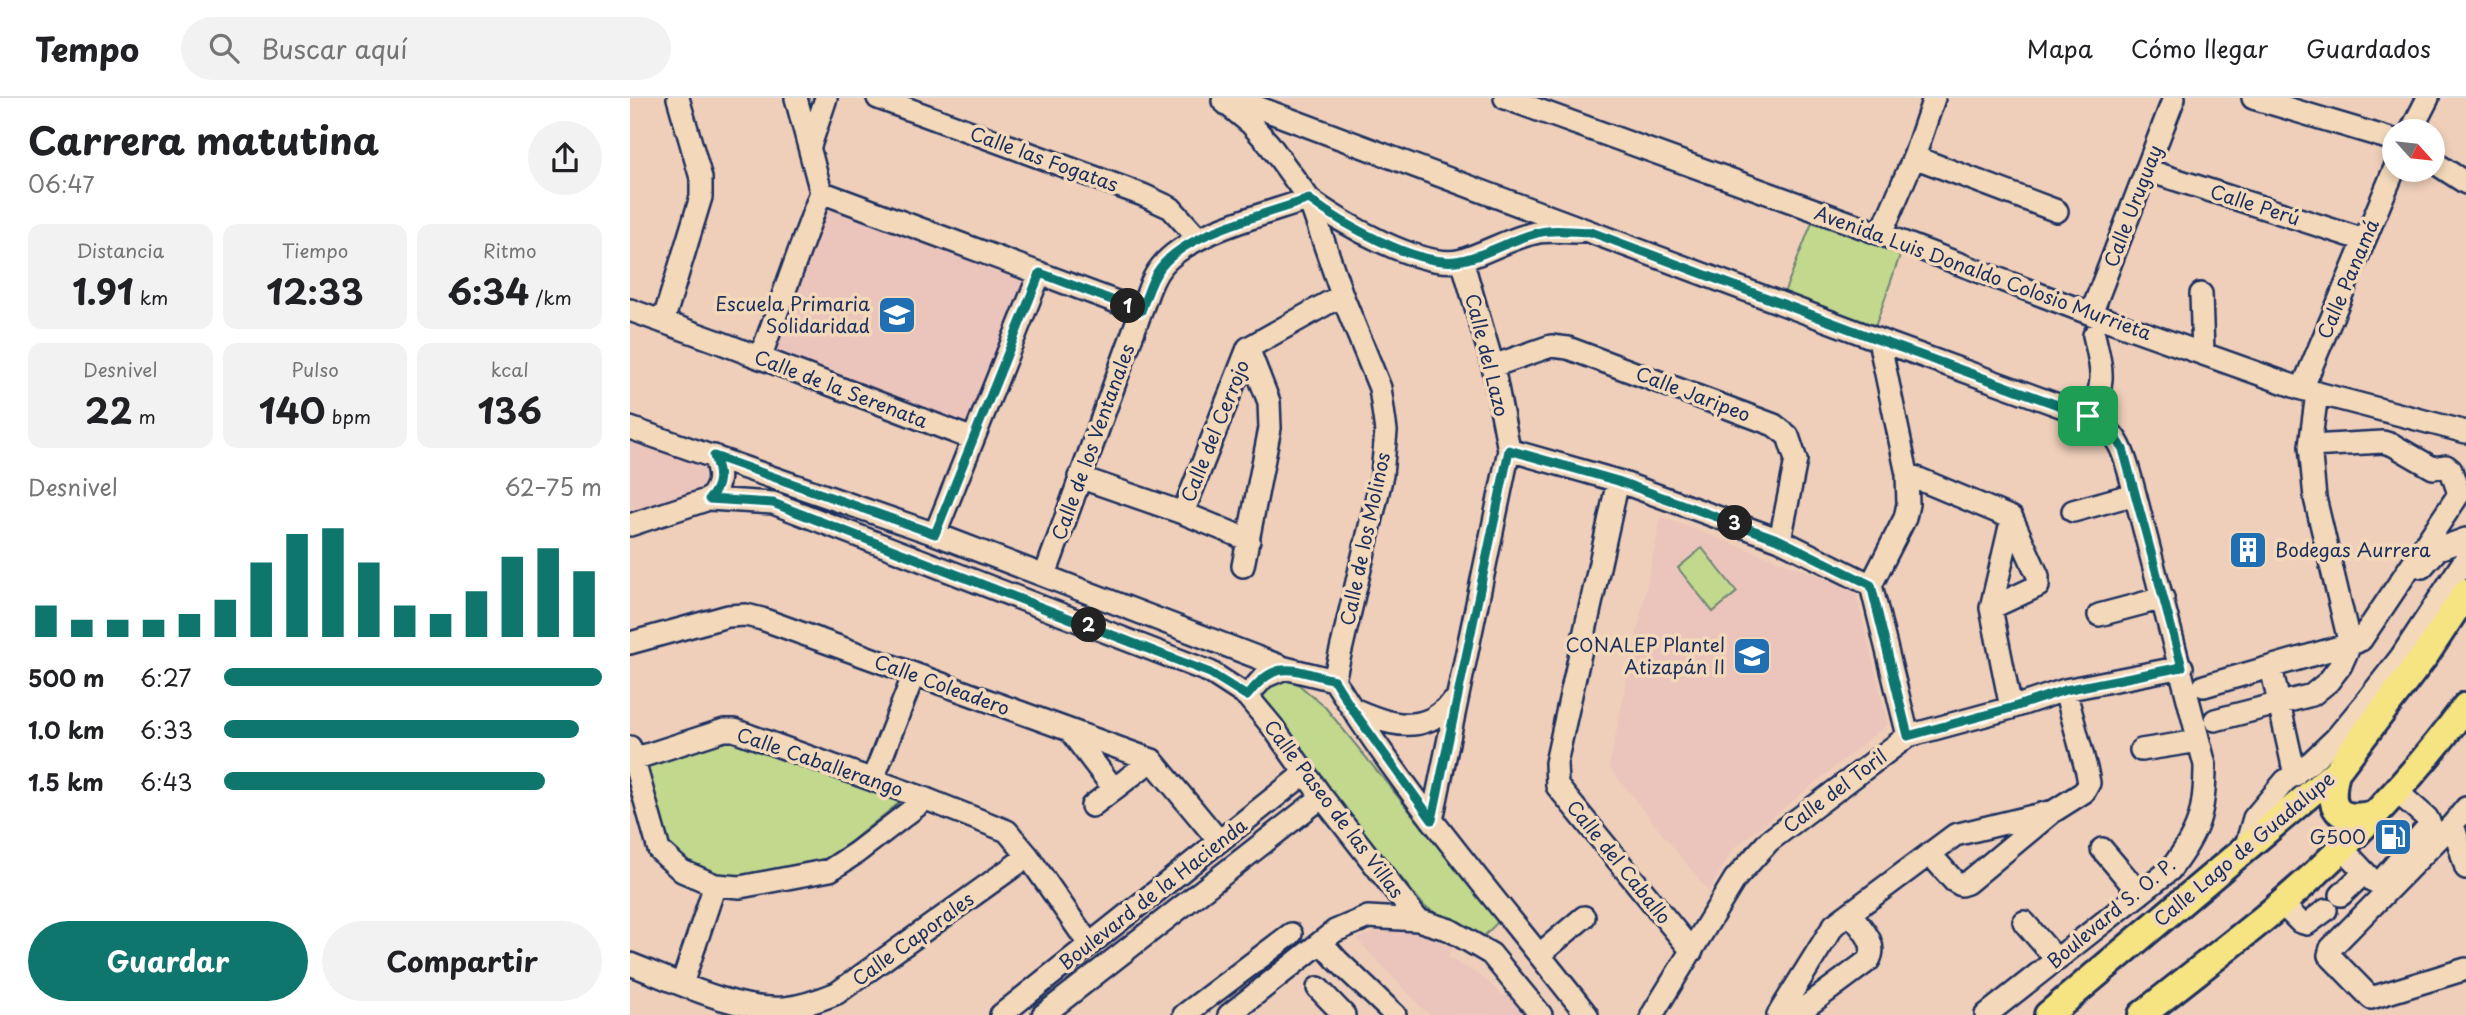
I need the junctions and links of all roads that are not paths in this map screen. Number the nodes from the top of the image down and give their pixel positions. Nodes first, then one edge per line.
1 (678, 98) edge
2 (796, 98) edge
3 (827, 98) edge
4 (878, 98) edge
5 (1220, 98) edge
6 (1505, 98) edge
7 (1934, 98) edge
8 (2174, 98) edge
9 (2253, 98) edge
10 (2428, 98) edge
11 (1241, 106) edge
12 (2417, 119) edge
13 (2382, 136) edge
14 (810, 146) junction
15 (1914, 157) junction
16 (2445, 169) edge
17 (2146, 170) junction
18 (2389, 182) edge
19 (2466, 183) edge
20 (821, 192) junction
21 (1309, 199) junction
22 (2057, 212) dead end
23 (1591, 232) junction
24 (1881, 234) junction
25 (1199, 238) junction
26 (2364, 240) junction
27 (1462, 260) junction
28 (1040, 273) junction
29 (2202, 294) dead end
30 (1342, 295) junction
31 (630, 310) edge
32 (1141, 311) junction
33 (663, 321) junction
34 (2093, 325) junction
35 (1879, 340) junction
36 (1248, 348) junction
37 (2203, 353) junction
38 (760, 358) junction
39 (1493, 366) junction
40 (2310, 391) junction
41 (2088, 416) junction
42 (630, 428) edge
43 (2466, 432) edge
44 (973, 439) junction
45 (2310, 446) junction
46 (1509, 450) junction
47 (714, 456) junction
48 (1907, 474) junction
49 (1079, 477) junction
50 (1618, 481) junction
51 (2135, 494) junction
52 (709, 499) junction
53 (2073, 511) dead end
54 (1183, 513) junction
55 (2012, 518) junction
56 (630, 525) edge
57 (935, 534) junction
58 (2466, 539) edge
59 (1249, 540) junction
60 (1780, 540) junction
61 (2466, 558) edge
62 (1243, 566) dead end
63 (1045, 575) junction
64 (1871, 585) junction
65 (2466, 593) edge
66 (2163, 598) junction
67 (1991, 608) junction
68 (2099, 615) dead end
69 (2356, 642) junction
70 (630, 643) edge
71 (2182, 667) junction
72 (2271, 667) junction
73 (1285, 668) junction
74 (914, 674) junction
75 (1334, 680) junction
76 (2204, 687) dead end
77 (2065, 690) junction
78 (1247, 696) junction
79 (1456, 700) junction
80 (2279, 704) junction
81 (2466, 706) edge
82 (2011, 708) junction
83 (1352, 709) junction
84 (2215, 720) dead end
85 (1070, 731) junction
86 (1908, 736) junction
87 (2199, 741) junction
88 (2141, 750) dead end
89 (632, 753) edge
90 (1152, 760) junction
91 (2336, 772) junction
92 (1305, 773) junction
93 (2295, 775) junction
94 (873, 779) junction
95 (1114, 789) junction
96 (2395, 790) junction
97 (1322, 797) junction
98 (926, 799) junction
99 (1092, 806) dead end
100 (2054, 811) junction
101 (2374, 814) junction
102 (2460, 816) edge
103 (1432, 820) junction
104 (1219, 841) junction
105 (2341, 847) junction
106 (2102, 849) dead end
107 (2245, 849) junction
108 (1930, 854) junction
109 (1028, 856) junction
110 (2466, 868) edge
111 (2364, 873) junction
112 (715, 885) junction
113 (2140, 894) junction
114 (2281, 903) junction
115 (1850, 913) junction
116 (1584, 917) dead end
117 (1419, 920) junction
118 (2024, 922) dead end
119 (1519, 928) junction
120 (1291, 934) dead end
121 (1086, 939) junction
122 (1321, 942) junction
123 (1692, 951) junction
124 (1491, 954) junction
125 (1540, 954) junction
126 (2057, 960) junction
127 (630, 964) edge
128 (2466, 969) edge
129 (1242, 971) junction
130 (682, 984) junction
131 (1318, 988) dead end
132 (1259, 992) junction
133 (1001, 1015) edge
134 (1043, 1015) edge
135 (1184, 1015) edge
136 (1230, 1015) edge
137 (1344, 1015) edge
138 (1395, 1015) edge
139 (1541, 1015) edge
140 (1587, 1015) edge
141 (1652, 1015) edge
142 (1778, 1015) edge
143 (1796, 1015) edge
144 (1986, 1015) edge
145 (2048, 1015) edge
146 (2142, 1015) edge

1 - 33 street
2 - 14 street
3 - 14 street
4 - 25 street, Calle las Fogatas
5 - 11 street, Calle de los Molinos
6 - 24 street, Avenida Luis Donaldo Colosio Murrieta
7 - 15 street
8 - 17 street, Calle Uruguay
9 - 13 street
10 - 12 street
11 - 21 street, Calle de los Molinos
11 - 23 street, Boulevard S. O. P.
14 - 20 street
15 - 22 street
15 - 24 street
16 - 19 street
17 - 26 street, Calle Perú
17 - 34 street, Calle Uruguay
18 - 26 street, Calle Panamá
20 - 28 street
20 - 38 street
21 - 25 street, Calle de los Ventanales
21 - 27 street, Calle de los Molinos
21 - 30 street, Calle de los Molinos
23 - 27 street, Calle de los Molinos
23 - 35 street, Boulevard S. O. P.
24 - 34 street, Avenida Luis Donaldo Colosio Murrieta
25 - 32 street, Calle de los Ventanales
26 - 40 street, Calle Panamá
27 - 39 street, Calle del Lazo
28 - 32 street
28 - 44 street
29 - 37 street
30 - 36 street, Calle del Cerrojo
30 - 75 street, Calle de los Molinos
31 - 33 street, Calle de la Serenata
32 - 49 street, Calle de los Ventanales
33 - 38 street, Calle de la Serenata
34 - 37 street, Avenida Luis Donaldo Colosio Murrieta
34 - 41 street
35 - 41 street, Boulevard S. O. P.
35 - 48 street
36 - 54 street, Calle del Cerrojo
36 - 59 street, Calle del Cerrojo
37 - 40 street, Avenida Luis Donaldo Colosio Murrieta
38 - 44 street, Calle de la Serenata
39 - 46 street, Calle del Lazo
39 - 60 street, Calle Jaripeo
40 - 43 street, Avenida Luis Donaldo Colosio Murrieta
40 - 45 street, Calle Panamá
41 - 51 street, Boulevard S. O. P.
42 - 47 street
44 - 57 street
45 - 69 street, Calle Panamá
45 - 69 street
46 - 50 street
46 - 79 street, Calle del Lazo
47 - 52 street
47 - 57 street
48 - 55 street
48 - 64 street
49 - 54 street, Calle del Cerrojo
49 - 63 street, Calle de los Ventanales
50 - 60 street
50 - 123 street, Calle del Caballo
51 - 53 street
51 - 66 street, Boulevard S. O. P.
52 - 56 street, Calle Paseo de las Villas
52 - 78 street, Calle Paseo de las Villas
54 - 59 street, Calle del Cerrojo
55 - 67 street
55 - 67 street
57 - 63 street
58 - 69 street
59 - 62 street, Calle del Cerrojo
60 - 64 street
61 - 93 street
63 - 73 street
64 - 86 street
65 - 91 main road, Calle Lago de Guadalupe
66 - 68 street
66 - 71 street, Boulevard S. O. P.
67 - 82 street
69 - 72 street
69 - 80 street
70 - 74 street, Calle Coleadero
71 - 77 street
71 - 87 street, Boulevard S. O. P.
72 - 76 street
72 - 80 street
73 - 75 street
73 - 78 street
74 - 85 street, Calle Coleadero
74 - 94 street
75 - 83 street
77 - 82 street
77 - 100 street
78 - 92 street, Calle Paseo de las Villas
79 - 83 street
79 - 103 street, Calle del Lazo
80 - 84 street
80 - 93 street
81 - 96 main road
82 - 86 street
83 - 103 street
85 - 90 street, Calle Coleadero
85 - 95 street
86 - 123 street, Calle del Toril
87 - 88 street
87 - 113 street, Boulevard S. O. P.
89 - 94 street, Calle Caballerango
89 - 112 street, Calle Caballerango
90 - 95 street
90 - 104 street
91 - 101 main road
91 - 107 main road, Calle Lago de Guadalupe
92 - 97 street, Calle Paseo de las Villas
92 - 104 street, Boulevard de la Hacienda
93 - 107 street
94 - 98 street, Calle Caballerango
95 - 99 street
96 - 101 main road
96 - 111 street
97 - 117 street, Calle Paseo de las Villas
97 - 134 street, Boulevard de la Hacienda
98 - 109 street, Calle Caballerango
98 - 112 street, Calle Caballerango
100 - 108 street
100 - 108 street
101 - 105 main road
102 - 110 street
102 - 128 street
103 - 119 street
104 - 121 street, Boulevard de la Hacienda
105 - 111 street
105 - 114 main road
106 - 113 street
107 - 145 main road, Calle Lago de Guadalupe
108 - 115 street
109 - 121 street, Calle Caballerango
109 - 130 street, Calle Caporales
111 - 114 street
112 - 130 street
113 - 126 street, Boulevard S. O. P.
114 - 146 main road
115 - 142 street
115 - 143 street
116 - 125 street
117 - 122 street
117 - 124 street
118 - 126 street
119 - 124 street
119 - 125 street
120 - 129 street
121 - 133 street, Boulevard de la Hacienda
122 - 132 street
122 - 138 street
123 - 141 street, Calle del Toril
124 - 139 street
125 - 140 street
126 - 144 street, Boulevard S. O. P.
127 - 130 street, Calle Caporales
129 - 132 street
129 - 135 street
131 - 137 street
132 - 136 street

